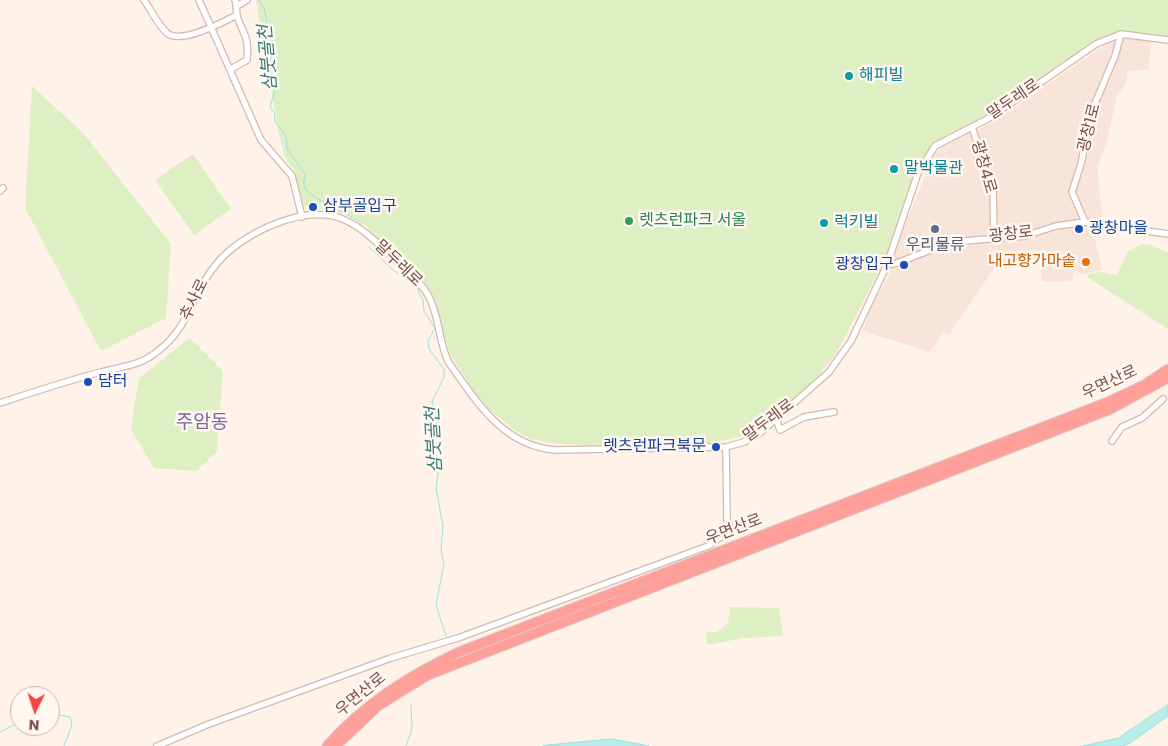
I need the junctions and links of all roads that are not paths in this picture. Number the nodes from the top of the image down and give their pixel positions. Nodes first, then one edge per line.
1 (144, 0) edge
2 (199, 0) edge
3 (247, 0) edge
4 (236, 3) edge
5 (237, 15) junction
6 (211, 28) junction
7 (1121, 34) junction
8 (1168, 40) edge
9 (231, 69) junction
10 (972, 127) junction
11 (302, 218) junction
12 (1086, 222) junction
13 (1168, 234) edge
14 (994, 237) junction
15 (887, 265) junction
16 (1168, 369) edge
17 (1168, 378) edge
18 (1163, 399) dead end
19 (0, 403) edge
20 (834, 412) dead end
21 (776, 419) junction
22 (1112, 441) dead end
23 (726, 447) junction
24 (157, 746) edge
25 (327, 746) edge
26 (336, 746) edge

1 - 6 street
2 - 6 street
3 - 4 street
4 - 5 street
5 - 6 street
5 - 9 street
6 - 9 street
7 - 8 street, 말두레로
7 - 10 street, 말두레로
7 - 12 street, 광창1로
9 - 11 street
10 - 14 street, 광창4로
10 - 15 street, 말두레로
11 - 19 street, 추사로
11 - 23 street, 말두레로
12 - 13 street, 광창로
12 - 14 street, 광창로
14 - 15 street, 광창로
15 - 21 street, 말두레로
16 - 25 highway, 우면산로
17 - 26 highway, 우면산로
18 - 22 street
20 - 21 street
21 - 23 street, 말두레로
23 - 24 street

